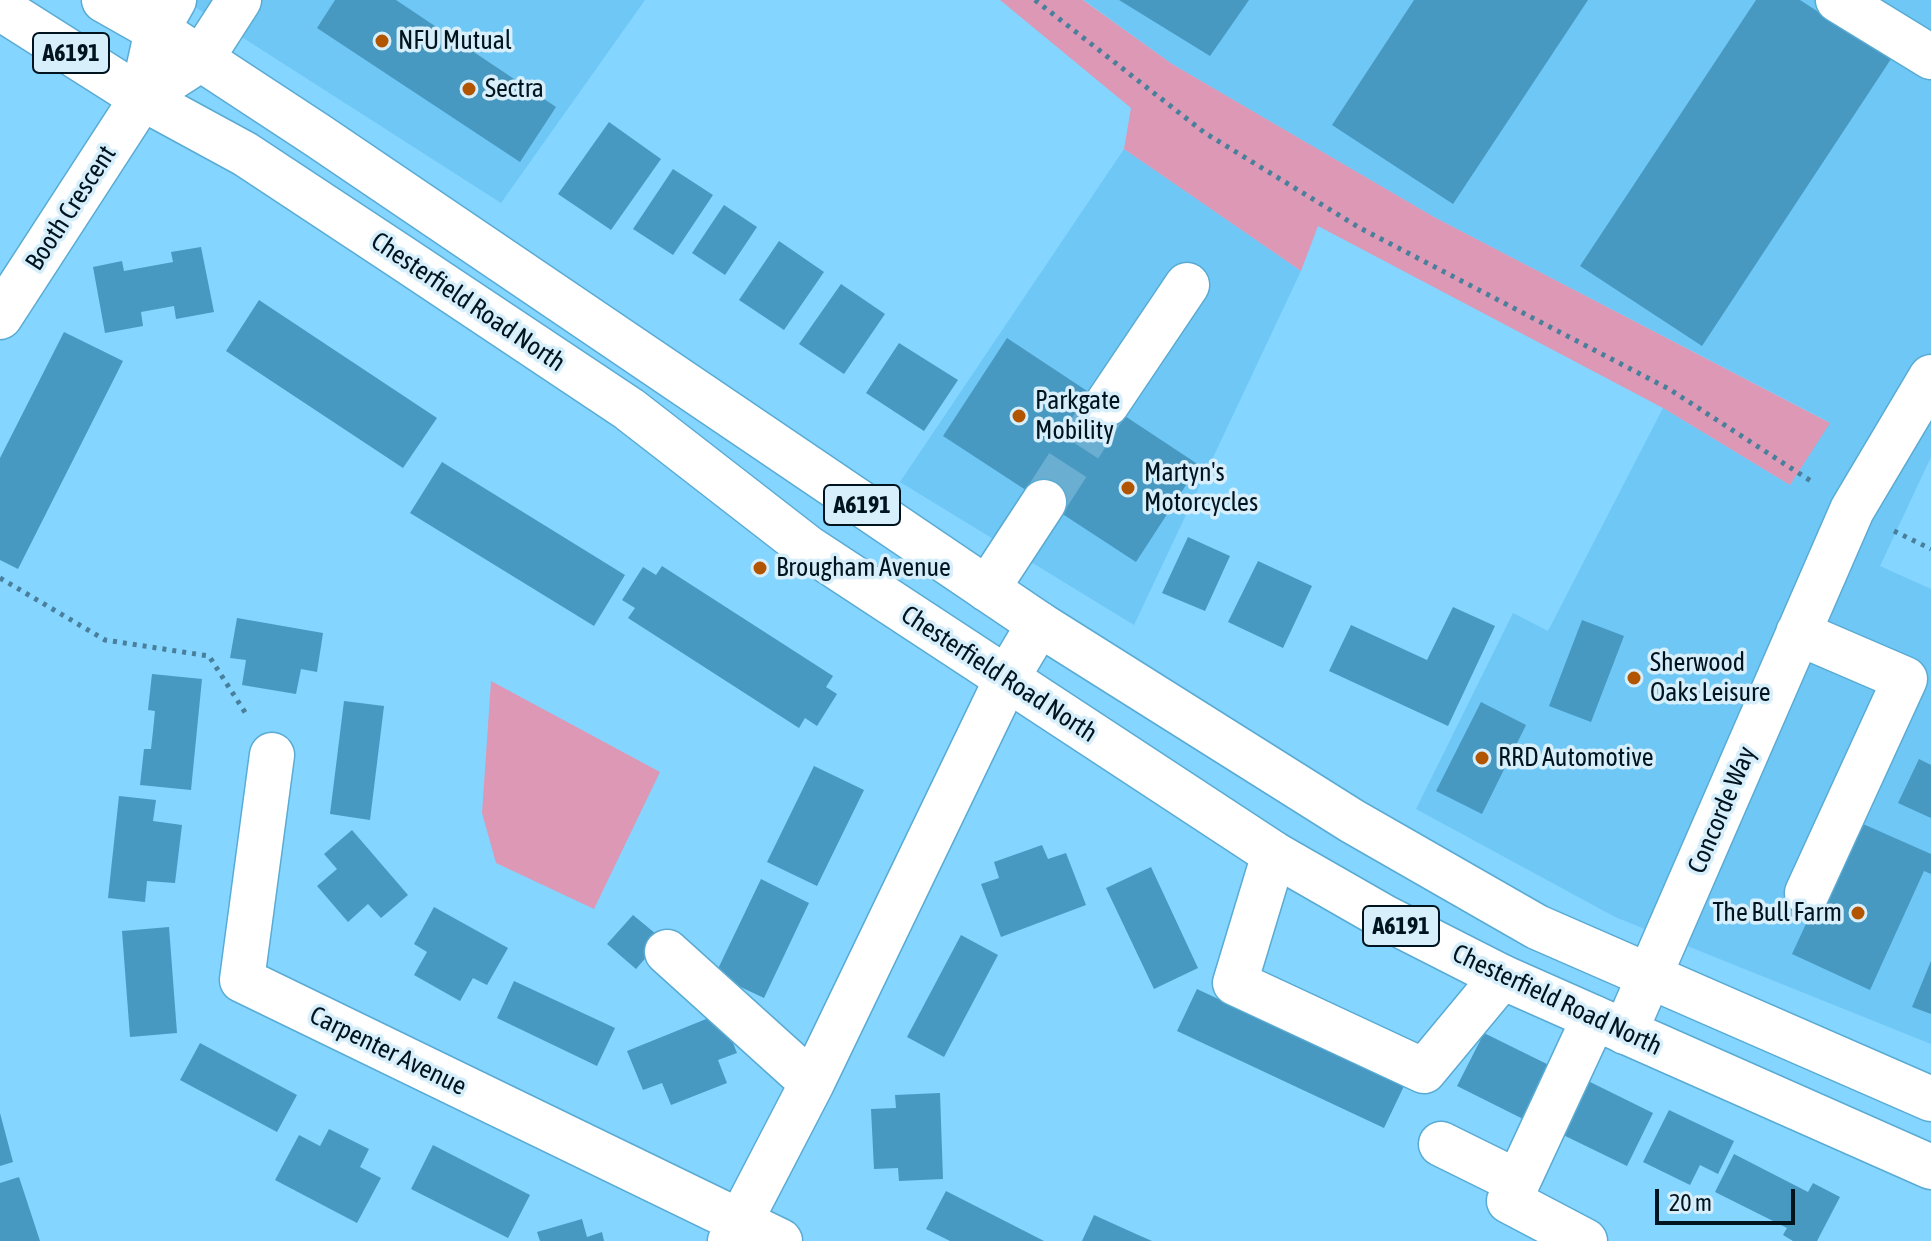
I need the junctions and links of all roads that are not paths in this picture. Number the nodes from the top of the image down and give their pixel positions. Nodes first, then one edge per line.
1 (104, 0) edge
2 (239, 0) edge
3 (1838, 0) edge
4 (0, 8) edge
5 (166, 15) edge
6 (1931, 57) edge
7 (201, 59) junction
8 (142, 98) junction
9 (1187, 285) dead end
10 (0, 317) edge
11 (1931, 377) edge
12 (1107, 404) tunnel mouth
13 (1044, 502) tunnel mouth
14 (987, 589) junction
15 (1039, 624) junction
16 (1798, 633) junction
17 (1007, 678) junction
18 (272, 755) road end
19 (1274, 854) junction
20 (1807, 893) dead end
21 (667, 952) dead end
22 (1502, 977) junction
23 (1648, 979) junction
24 (1610, 1025) junction
25 (812, 1083) junction
26 (1931, 1099) edge
27 (1441, 1144) dead end
28 (1931, 1167) edge
29 (1518, 1182) junction
30 (734, 1231) edge
31 (780, 1241) edge
32 (1585, 1241) edge

1 - 5 main road, Chesterfield Road North / A6191
2 - 7 main road
3 - 6 main road
4 - 8 main road, Chesterfield Road North / A6191
5 - 7 main road, Chesterfield Road North / A6191
5 - 8 main road
7 - 8 main road
7 - 14 main road, Chesterfield Road North / A6191
8 - 10 main road, Booth Crescent
8 - 17 main road, Chesterfield Road North / A6191
9 - 12 main road
11 - 16 main road, Concorde Way
13 - 14 main road
14 - 15 main road, Chesterfield Road North / A6191
15 - 17 main road
15 - 23 main road, Chesterfield Road North / A6191
16 - 20 main road
16 - 23 main road, Concorde Way
17 - 19 main road, Chesterfield Road North / A6191
17 - 25 main road
18 - 30 main road, Carpenter Avenue
19 - 22 main road, Chesterfield Road North / A6191
19 - 22 main road
21 - 25 main road
22 - 24 main road, Chesterfield Road North / A6191
23 - 24 main road, Concorde Way
23 - 26 main road, Chesterfield Road North / A6191
24 - 28 main road, Chesterfield Road North / A6191
24 - 29 main road, Concorde Way
25 - 30 main road
27 - 29 main road
29 - 32 main road
30 - 31 main road

